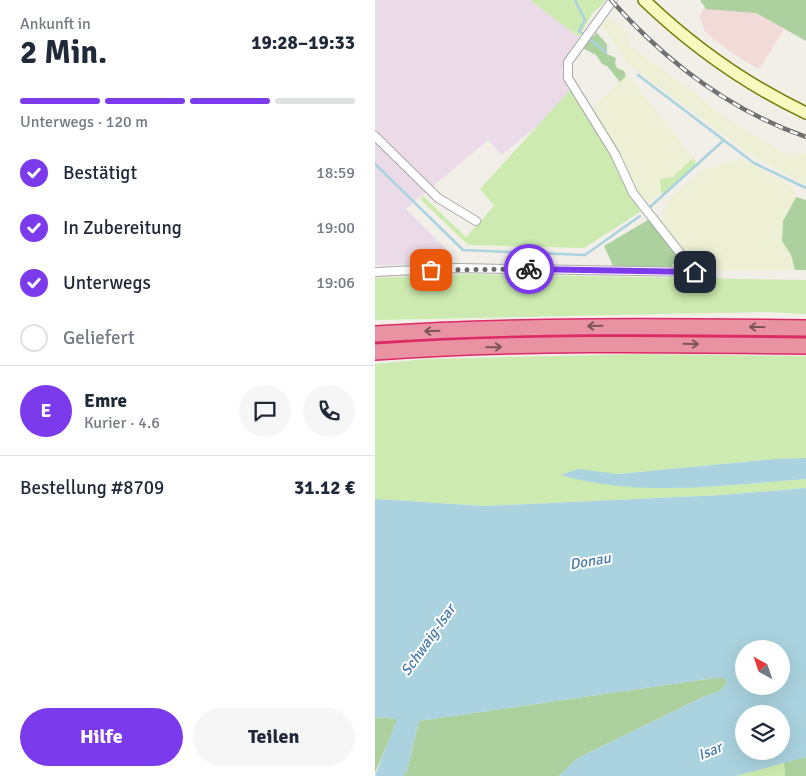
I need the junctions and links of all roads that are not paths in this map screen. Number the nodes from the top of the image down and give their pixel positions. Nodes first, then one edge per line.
1 (613, 0) edge
2 (644, 0) edge
3 (806, 113) edge
4 (375, 136) edge
5 (476, 221) dead end
6 (375, 272) edge
7 (806, 328) edge
8 (375, 334) edge
9 (806, 346) edge
10 (375, 352) edge

1 - 6 street
2 - 3 main road
4 - 5 street
7 -> 8 highway
10 -> 9 highway

